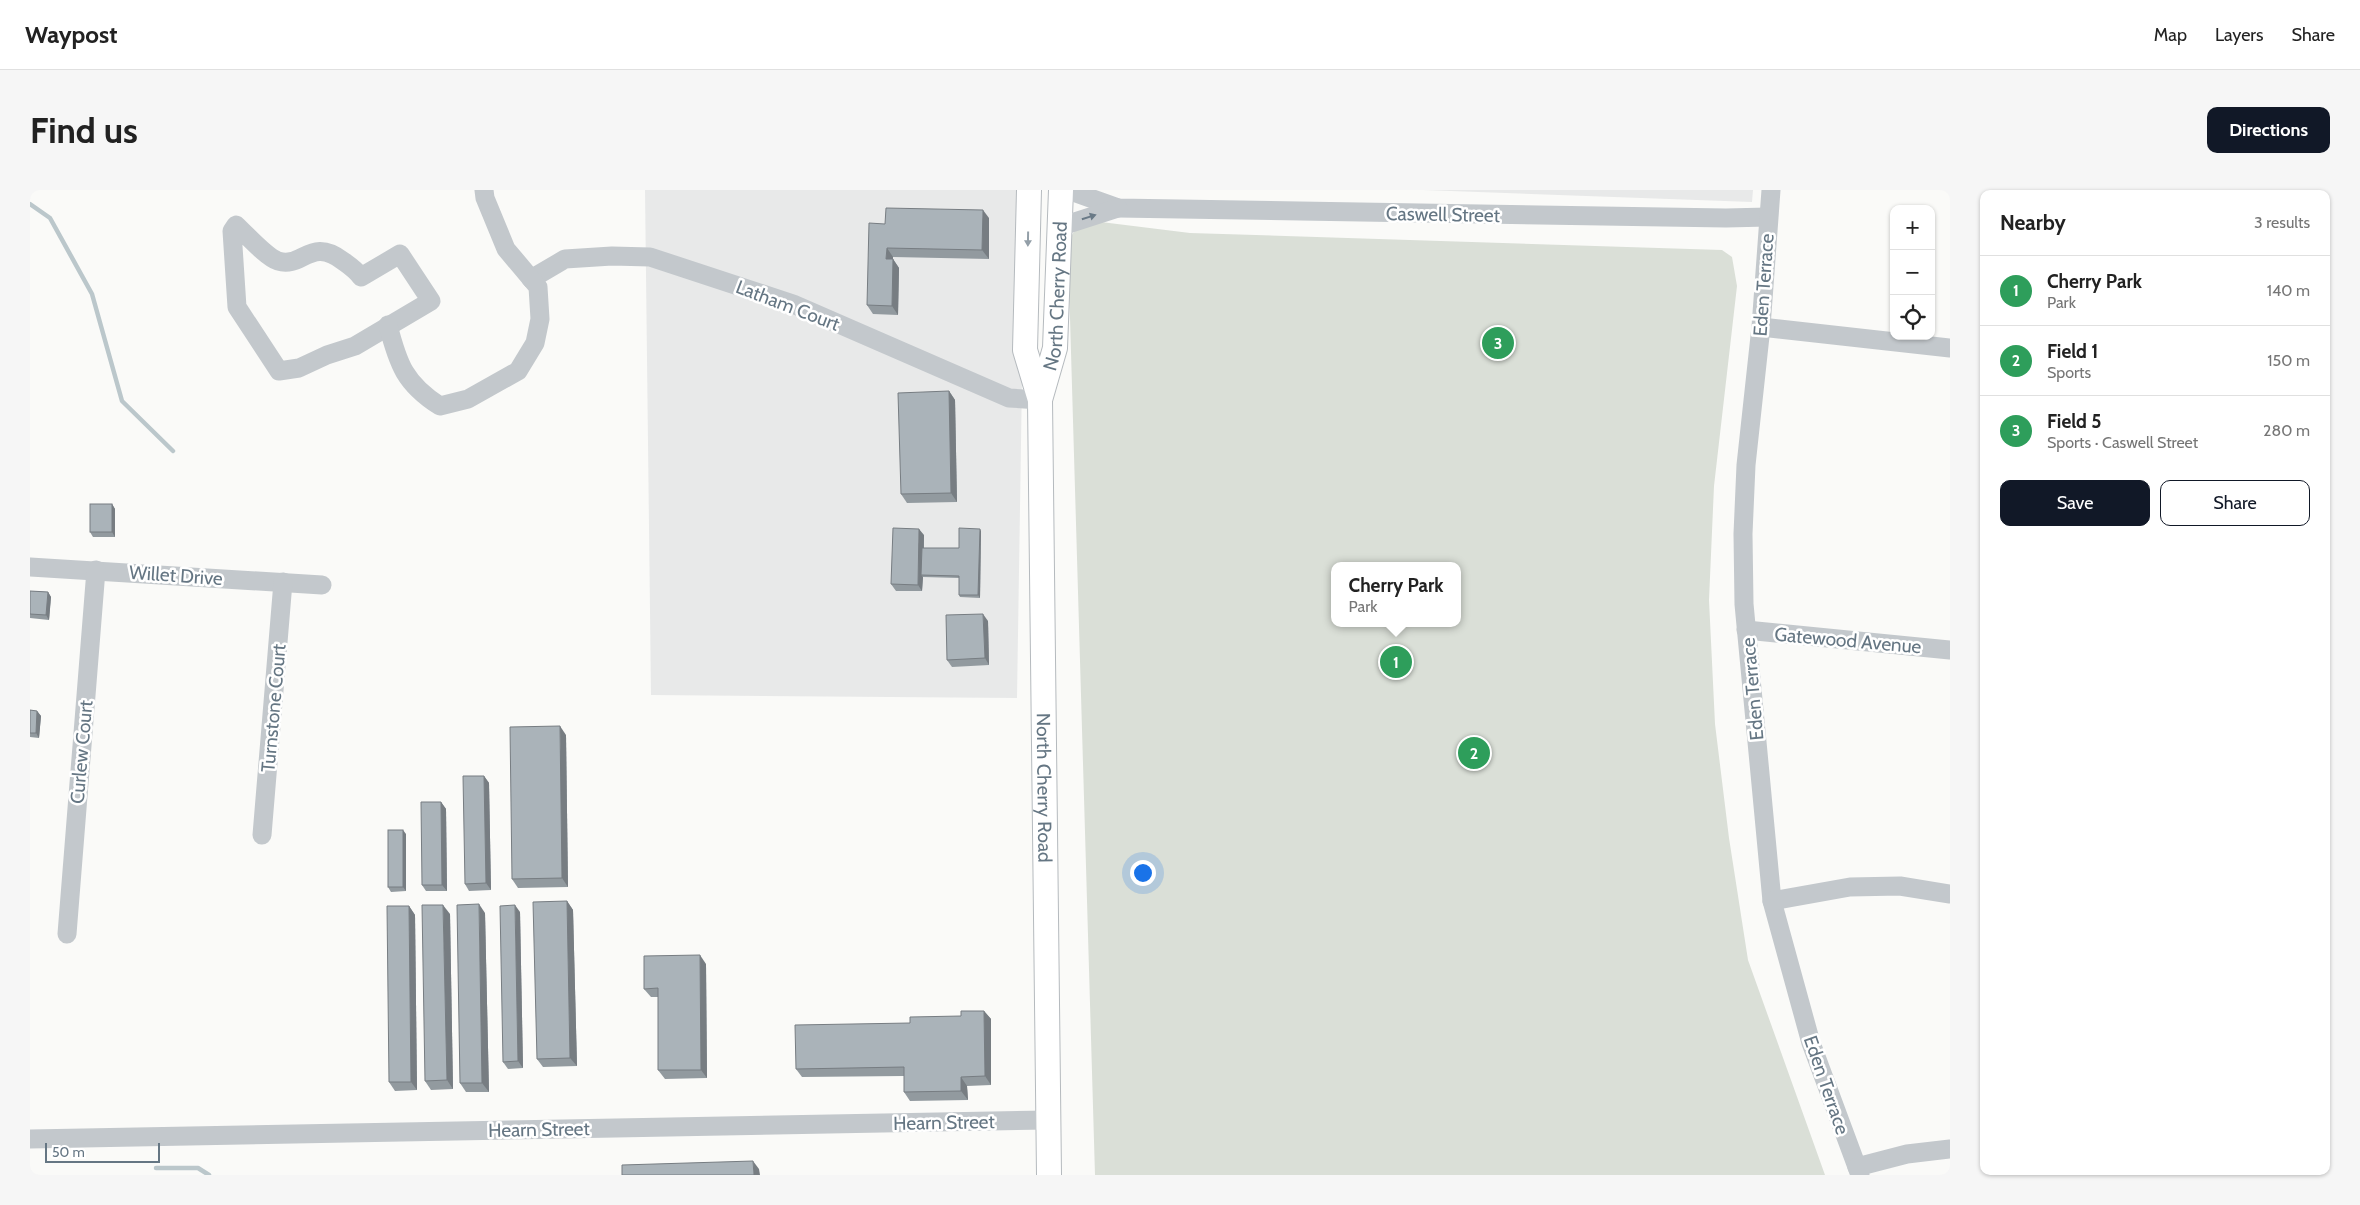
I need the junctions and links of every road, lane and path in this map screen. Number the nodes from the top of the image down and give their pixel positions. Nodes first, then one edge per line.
1 (484, 190) edge
2 (1029, 190) edge
3 (1061, 190) edge
4 (1068, 190) edge
5 (1771, 190) edge
6 (1118, 208) junction
7 (1768, 217) junction
8 (1059, 227) junction
9 (531, 279) junction
10 (388, 325) junction
11 (1761, 327) junction
12 (1950, 348) edge
13 (1040, 400) junction
14 (30, 567) edge
15 (96, 570) junction
16 (283, 582) junction
17 (322, 586) dead end
18 (1746, 630) junction
19 (1950, 650) edge
20 (262, 835) dead end
21 (1950, 894) edge
22 (1772, 900) junction
23 (67, 934) dead end
24 (1048, 1120) junction
25 (30, 1139) edge
26 (1950, 1149) edge
27 (1858, 1171) edge
28 (1048, 1175) edge

1 - 9 street
2 -> 13 main road, North Cherry Road
3 - 8 main road, North Cherry Road
4 - 6 street, Caswell Street
5 - 7 street, Eden Terrace
6 - 7 street, Caswell Street
8 -> 6 street, Caswell Street
7 - 11 street, Eden Terrace
8 - 13 main road, North Cherry Road
9 - 10 street
9 - 13 street, Latham Court
10 - 10 street
11 - 12 street
11 - 18 street, Eden Terrace
13 - 24 main road, North Cherry Road
14 - 15 street, Willet Drive
15 - 16 street, Willet Drive
15 - 23 street, Curlew Court
16 - 17 street, Willet Drive
16 - 20 street, Turnstone Court
18 - 19 street, Gatewood Avenue
18 - 22 street, Eden Terrace
21 - 22 street
22 - 27 street, Eden Terrace
24 - 25 street, Hearn Street
24 - 28 main road, North Cherry Road
26 - 27 street

